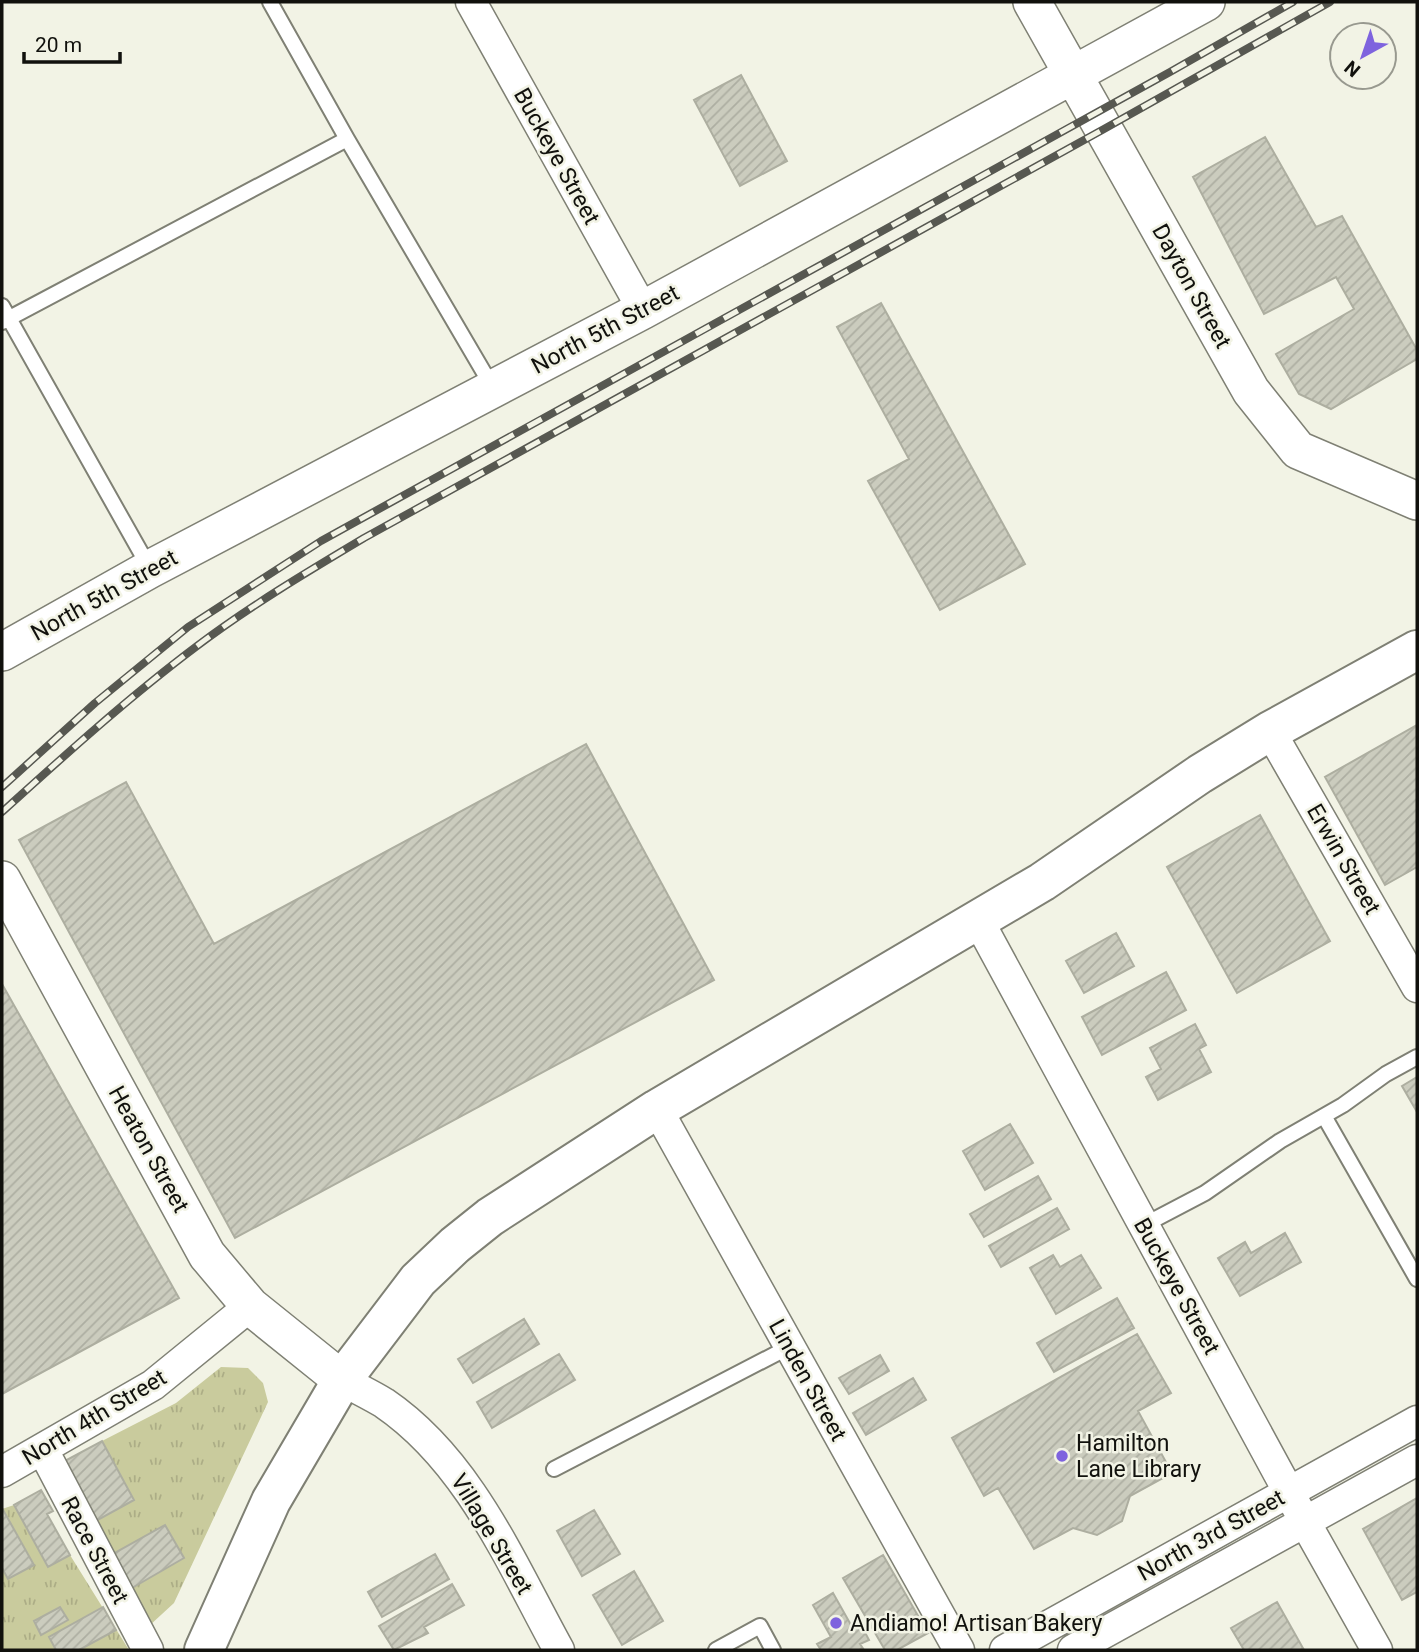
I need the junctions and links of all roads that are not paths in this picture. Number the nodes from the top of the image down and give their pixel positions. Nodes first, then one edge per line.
1 (270, 2) edge
2 (471, 2) edge
3 (1032, 2) edge
4 (1206, 2) edge
5 (1073, 74) junction
6 (347, 139) junction
7 (643, 310) junction
8 (4, 315) edge
9 (494, 389) junction
10 (1417, 501) edge
11 (150, 569) junction
12 (1417, 650) edge
13 (2, 652) edge
14 (1270, 731) junction
15 (2, 880) edge
16 (978, 920) junction
17 (1417, 987) edge
18 (1417, 1057) edge
19 (657, 1110) junction
20 (1324, 1116) junction
21 (1144, 1225) junction
22 (1417, 1279) edge
23 (250, 1306) junction
24 (789, 1347) junction
25 (342, 1380) junction
26 (1417, 1421) edge
27 (43, 1450) junction
28 (1417, 1460) edge
29 (554, 1469) dead end
30 (2, 1472) edge
31 (1289, 1492) junction
32 (1304, 1522) junction
33 (148, 1650) edge
34 (204, 1650) edge
35 (559, 1650) edge
36 (716, 1650) edge
37 (774, 1650) edge
38 (959, 1650) edge
39 (1005, 1650) edge
40 (1073, 1650) edge
41 (1377, 1650) edge

1 - 6 lane
2 - 7 street, Buckeye Street
3 - 5 street, Dayton Street
4 - 5 street, North 5th Street
5 - 7 street, North 5th Street
5 - 10 street, Dayton Street
6 - 8 lane
6 - 9 lane
7 - 9 street, North 5th Street
8 - 11 lane
9 - 11 street, North 5th Street
11 - 13 street, North 5th Street
12 - 14 highway
14 - 16 highway
14 - 17 street, Erwin Street
15 - 23 street, Heaton Street
16 - 19 highway
16 - 21 street, Buckeye Street
18 - 20 lane
19 - 24 street, Linden Street
19 - 25 highway
20 - 21 lane
20 - 22 lane
21 - 31 street, Buckeye Street
23 - 25 street, Heaton Street
23 - 27 street, North 4th Street
24 - 29 lane
24 - 38 street, Linden Street
25 - 34 highway
25 - 35 street, Village Street
26 - 31 street, North 3rd Street
27 - 30 street, North 4th Street
27 - 33 street, Race Street
28 - 32 street, North 3rd Street
31 - 32 street, Buckeye Street
31 - 39 street, North 3rd Street
32 - 40 street, North 3rd Street
32 - 41 street, Buckeye Street
36 - 37 lane

